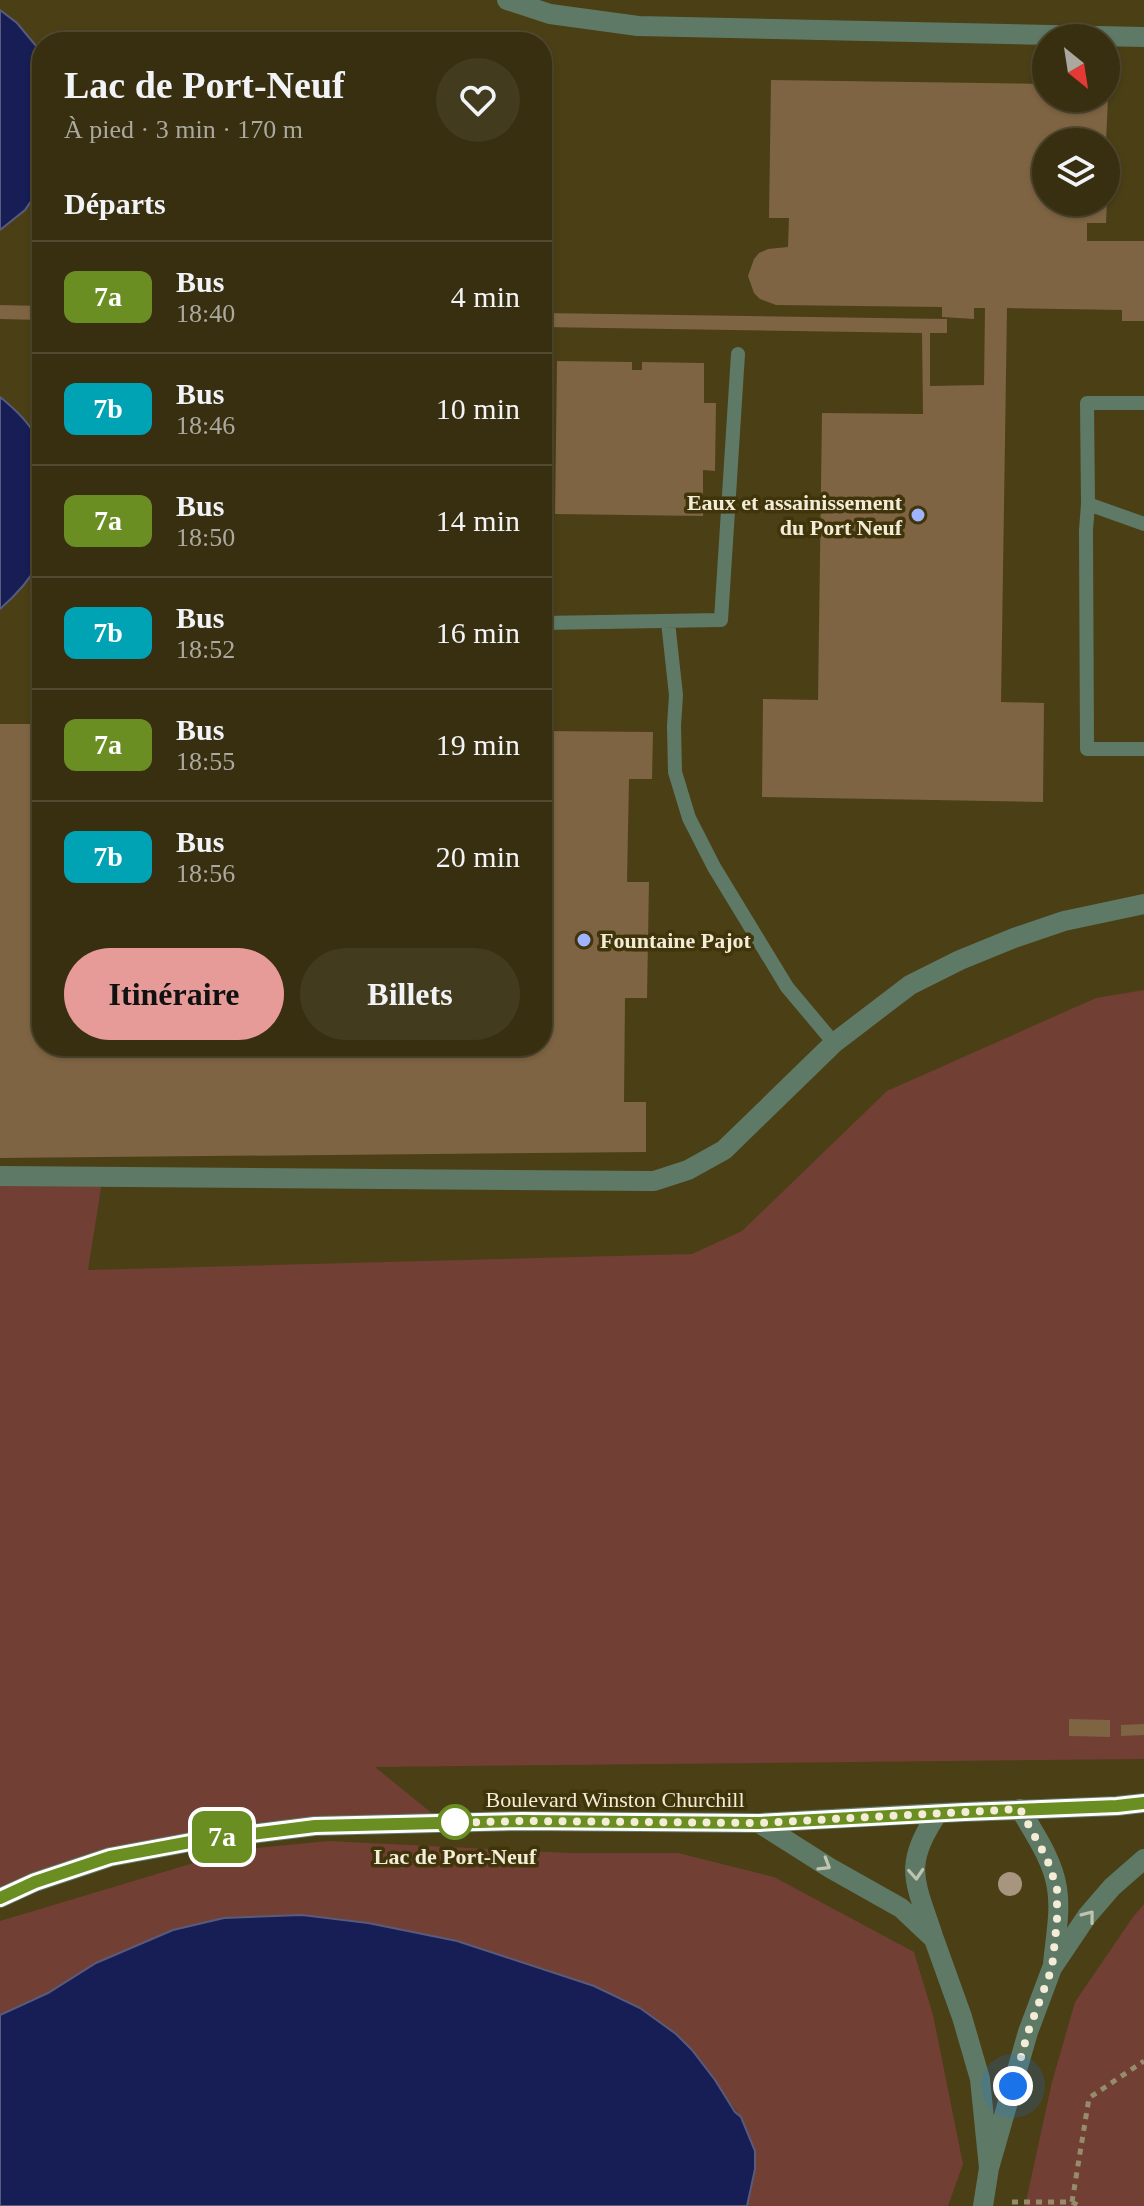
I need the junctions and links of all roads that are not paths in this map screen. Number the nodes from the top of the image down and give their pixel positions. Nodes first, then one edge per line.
1 (507, 0) edge
2 (1144, 37) edge
3 (738, 354) dead end
4 (1144, 403) edge
5 (1088, 504) junction
6 (1144, 524) edge
7 (668, 622) junction
8 (552, 623) edge
9 (1144, 749) edge
10 (1144, 904) edge
11 (834, 1043) junction
12 (0, 1176) edge
13 (1144, 1803) edge
14 (1020, 1809) junction
15 (938, 1813) junction
16 (759, 1823) junction
17 (1144, 1859) edge
18 (0, 1898) edge
19 (934, 1939) junction
20 (1052, 1968) junction
21 (989, 2168) junction
22 (984, 2204) edge

1 - 2 street
3 - 7 lane
4 - 5 lane
5 - 6 lane
5 - 9 lane
7 - 8 lane
7 - 11 lane
10 - 11 street
11 - 12 street
13 - 14 street, Boulevard Winston Churchill
14 - 15 street, Boulevard Winston Churchill
14 - 20 street
15 - 16 street, Boulevard Winston Churchill
15 -> 19 street
16 - 18 street, Boulevard Winston Churchill
16 -> 19 street
20 -> 17 street
19 - 21 street
20 - 21 street
21 - 22 street

